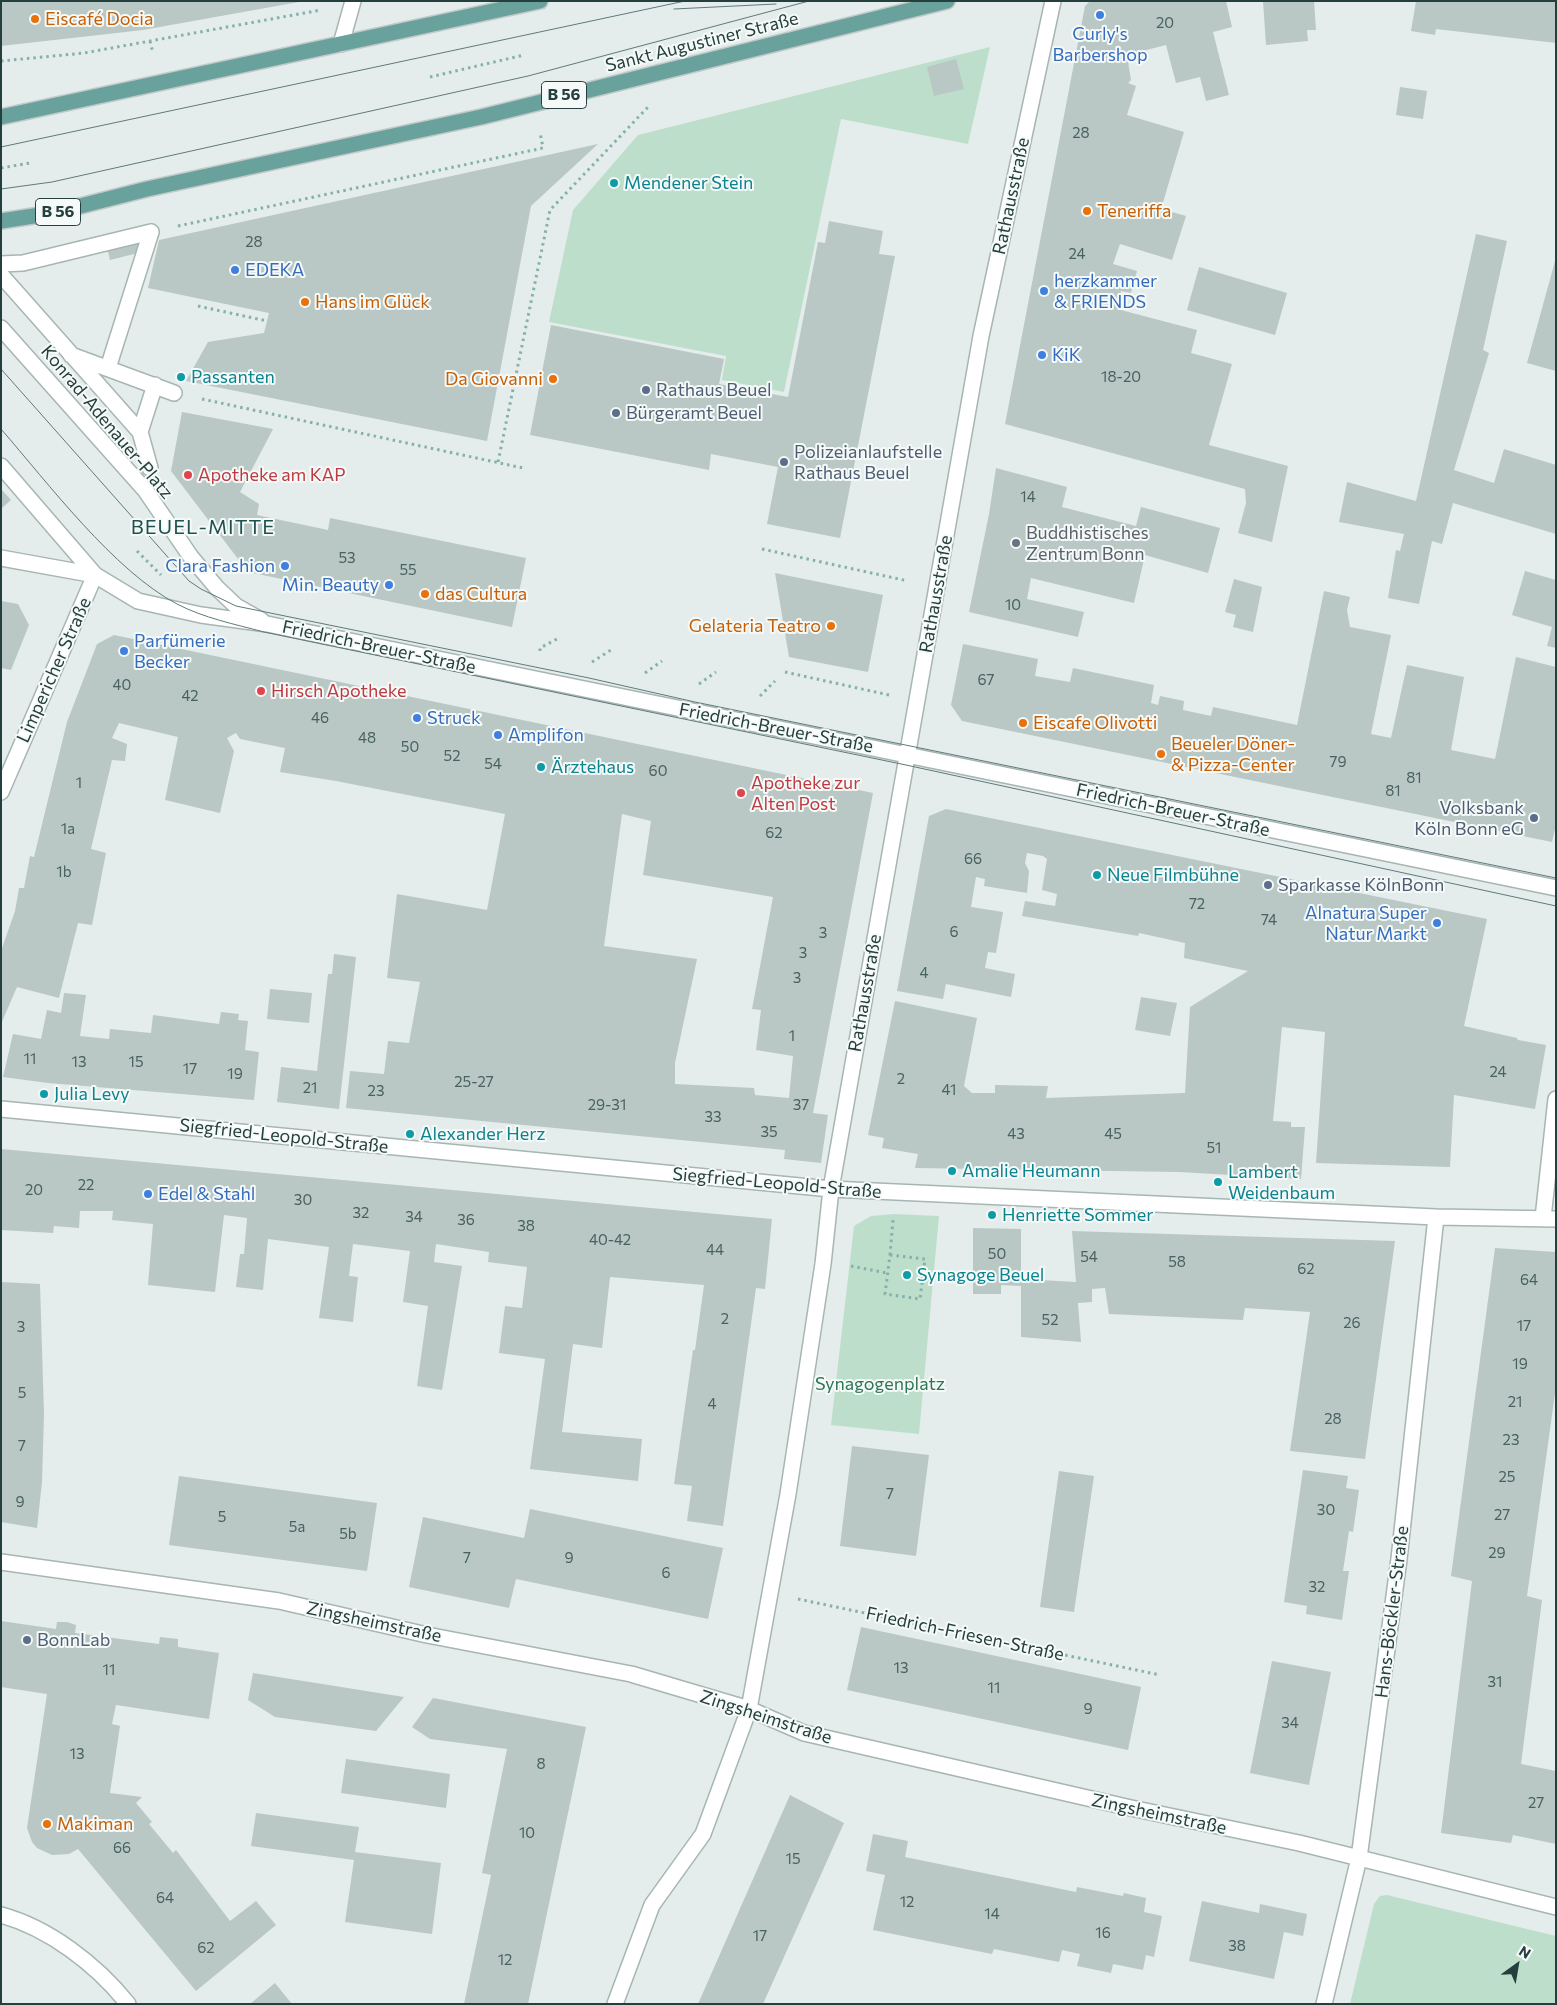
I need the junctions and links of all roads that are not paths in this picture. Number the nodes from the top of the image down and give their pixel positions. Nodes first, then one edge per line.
1 (540, 1) edge
2 (947, 1) edge
3 (1053, 1) edge
4 (352, 3) edge
5 (340, 44) junction
6 (1, 117) edge
7 (1, 221) edge
8 (1, 264) edge
9 (1, 275) edge
10 (1, 328) edge
11 (70, 354) junction
12 (108, 368) junction
13 (155, 385) junction
14 (174, 393) road end
15 (140, 432) junction
16 (1, 466) edge
17 (150, 468) dead end
18 (1, 558) edge
19 (96, 575) junction
20 (267, 624) junction
21 (908, 755) junction
22 (1, 792) edge
23 (1556, 888) edge
24 (1556, 1099) edge
25 (1, 1109) edge
26 (831, 1189) junction
27 (1436, 1217) junction
28 (1549, 1219) edge
29 (1, 1562) edge
30 (749, 1710) junction
31 (1359, 1858) junction
32 (1556, 1907) edge
33 (1, 1915) edge
34 (128, 2004) edge
35 (615, 2004) edge
36 (1324, 2004) edge

1 - 5 main road
2 - 7 main road, Sankt Augustiner Straße / B 56
3 - 21 street, Rathausstraße
4 - 5 street
5 - 6 main road
8 - 12 street, Konrad-Adenauer-Platz
9 - 11 street, Konrad-Adenauer-Platz
10 - 20 street, Konrad-Adenauer-Platz
11 - 12 street, Konrad-Adenauer-Platz
11 - 15 street, Konrad-Adenauer-Platz
12 - 13 street, Konrad-Adenauer-Platz
13 - 14 street, Konrad-Adenauer-Platz
13 - 15 street, Konrad-Adenauer-Platz
15 - 17 street, Konrad-Adenauer-Platz
16 - 19 street
18 - 19 street, Friedrich-Breuer-Straße
19 - 20 street, Friedrich-Breuer-Straße
19 - 22 street, Limpericher Straße
20 - 21 street, Friedrich-Breuer-Straße
21 - 23 street, Friedrich-Breuer-Straße
21 - 26 street, Rathausstraße
24 - 28 street
25 - 26 street, Siegfried-Leopold-Straße
26 - 27 street, Siegfried-Leopold-Straße
26 - 30 street
27 - 28 street, Siegfried-Leopold-Straße
27 - 31 street, Hans-Böckler-Straße
29 - 30 street, Zingsheimstraße
30 - 31 street, Zingsheimstraße
30 - 35 street
31 - 32 street, Zingsheimstraße
31 - 36 street, Hans-Böckler-Straße
33 - 34 street

